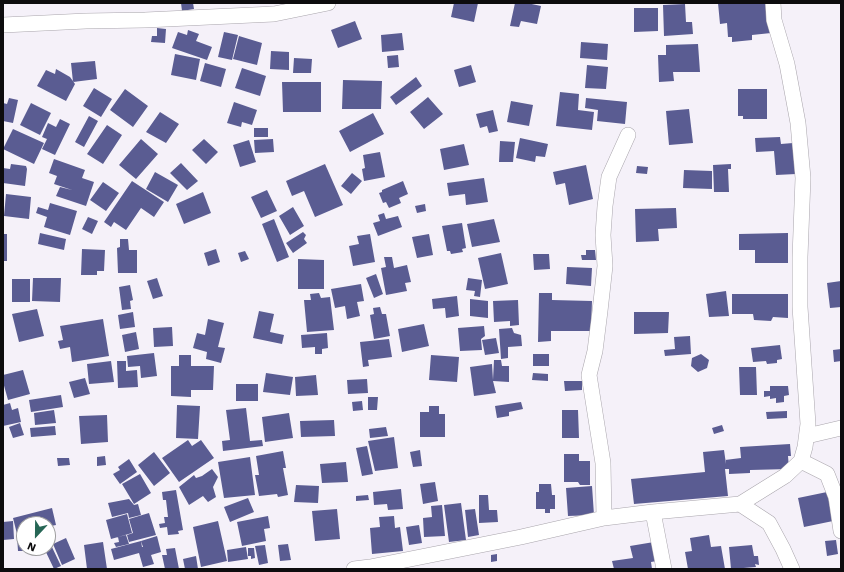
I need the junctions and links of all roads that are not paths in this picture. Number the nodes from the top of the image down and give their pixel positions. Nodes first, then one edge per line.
1 (328, 3) edge
2 (773, 3) edge
3 (3, 25) edge
4 (628, 135) dead end
5 (841, 428) edge
6 (807, 436) junction
7 (801, 461) junction
8 (740, 504) junction
9 (653, 512) junction
10 (604, 518) junction
11 (841, 531) edge
12 (354, 569) edge
13 (664, 569) edge
14 (792, 569) edge

1 - 3 street
2 - 6 street
4 - 10 street
5 - 6 street
6 - 7 street
7 - 8 street
7 - 11 street
8 - 9 street
8 - 14 street
9 - 10 street
9 - 13 street
10 - 12 street

